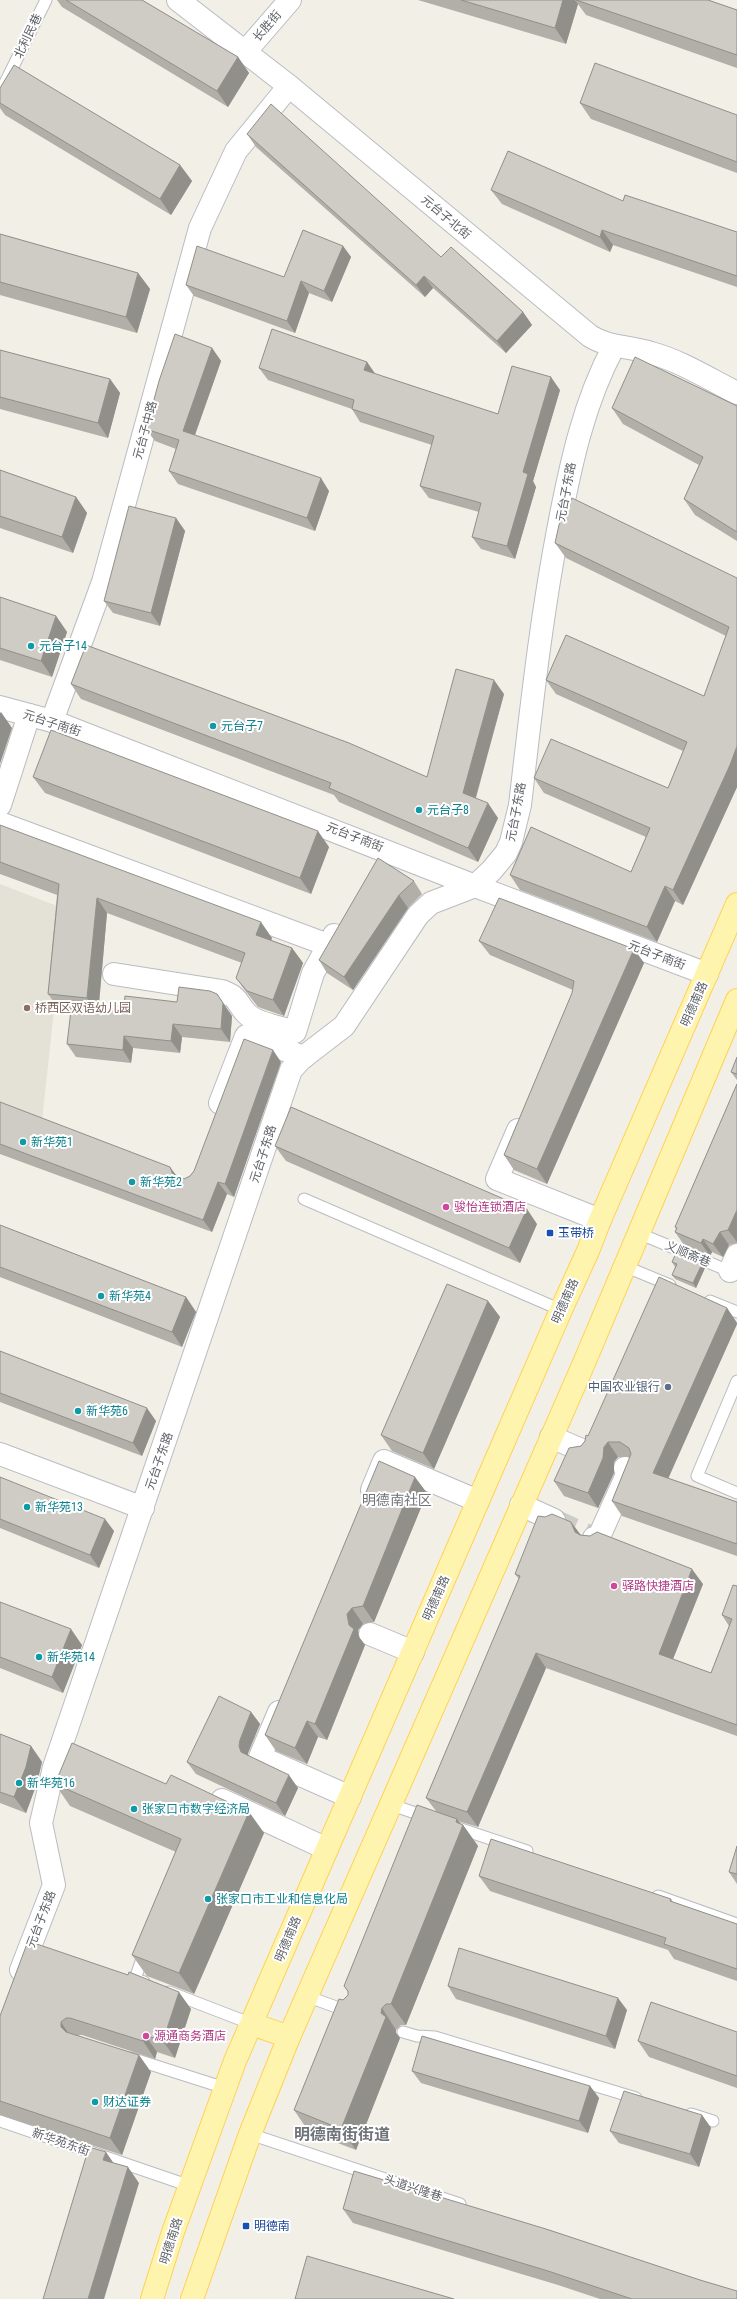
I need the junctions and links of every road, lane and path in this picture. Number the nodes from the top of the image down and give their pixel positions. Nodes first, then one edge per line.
1 (46, 0) edge
2 (178, 0) edge
3 (290, 0) edge
4 (245, 52) junction
5 (289, 86) junction
6 (0, 93) edge
7 (614, 346) junction
8 (737, 393) edge
9 (0, 707) edge
10 (29, 715) junction
11 (52, 721) junction
12 (0, 806) edge
13 (0, 823) edge
14 (384, 849) junction
15 (372, 870) edge
16 (475, 886) junction
17 (737, 904) edge
18 (344, 918) edge
19 (328, 945) junction
20 (114, 974) dead end
21 (707, 974) junction
22 (737, 1000) edge
23 (295, 1032) junction
24 (324, 1042) junction
25 (304, 1057) junction
26 (525, 1113) edge
27 (213, 1122) edge
28 (304, 1199) dead end
29 (600, 1220) junction
30 (638, 1233) junction
31 (624, 1266) junction
32 (735, 1267) edge
33 (680, 1289) edge
34 (701, 1298) edge
35 (561, 1310) junction
36 (737, 1312) edge
37 (737, 1380) edge
38 (551, 1437) junction
39 (584, 1451) edge
40 (0, 1454) edge
41 (625, 1468) edge
42 (737, 1493) edge
43 (478, 1501) junction
44 (521, 1505) junction
45 (143, 1508) junction
46 (363, 1512) edge
47 (554, 1520) tunnel mouth
48 (594, 1538) edge
49 (370, 1634) dead end
50 (412, 1652) junction
51 (287, 1693) edge
52 (206, 1792) edge
53 (350, 1797) junction
54 (389, 1804) junction
55 (327, 1849) junction
56 (540, 1856) edge
57 (646, 1892) edge
58 (737, 1924) edge
59 (148, 1942) edge
60 (15, 1986) edge
61 (306, 1996) junction
62 (356, 2014) edge
63 (252, 2024) junction
64 (403, 2032) dead end
65 (289, 2037) junction
66 (123, 2056) edge
67 (225, 2088) junction
68 (646, 2101) edge
69 (683, 2112) edge
70 (0, 2121) edge
71 (713, 2121) dead end
72 (250, 2134) junction
73 (190, 2186) junction
74 (474, 2208) edge
75 (152, 2299) edge
76 (192, 2299) edge

1 - 6 lane, 北利民巷
2 - 4 street, 元台子北街
3 - 4 street, 长胜街
4 - 5 street, 元台子北街
5 - 7 street, 元台子北街
5 - 11 street, 元台子中路
7 - 8 street, 元台子北街
7 - 16 street, 元台子东路
9 - 10 street, 元台子南街
10 - 11 street, 元台子南街
10 - 12 street
11 - 14 street, 元台子南街
13 - 19 street
14 - 15 street
14 - 16 street, 元台子南街
16 - 21 street, 元台子南街
16 - 24 street, 元台子东路
17 - 21 main road, 明德南路
18 - 19 street
19 - 23 street
20 - 23 street
21 - 29 main road, 明德南路
22 - 30 main road
23 - 24 street
24 - 25 street, 元台子东路
25 - 27 street
25 - 45 street, 元台子东路
26 - 29 street
28 - 35 lane
29 - 35 main road, 明德南路
30 - 31 main road
30 - 32 lane, 义顺斋巷
31 - 33 lane
31 - 38 main road
34 - 36 lane
35 - 43 main road, 明德南路
37 - 42 lane
38 - 39 street
38 - 44 main road
40 - 45 street
41 - 48 street
43 - 46 street
43 - 50 main road, 明德南路
44 - 47 street
44 - 54 main road
45 - 60 street, 元台子东路
49 - 50 street
50 - 53 main road, 明德南路
51 - 53 street
52 - 55 street
53 - 55 main road, 明德南路
54 - 56 lane
54 - 61 main road
55 - 63 main road, 明德南路
57 - 58 lane
59 - 63 lane
61 - 62 lane
61 - 65 main road
63 - 65 main road
63 - 67 main road, 明德南路
64 - 68 lane
65 - 72 main road
66 - 67 lane
67 - 73 main road, 明德南路
69 - 71 lane
70 - 73 lane, 新华苑东街
72 - 74 lane, 头道兴隆巷
72 - 76 main road
73 - 75 main road, 明德南路

